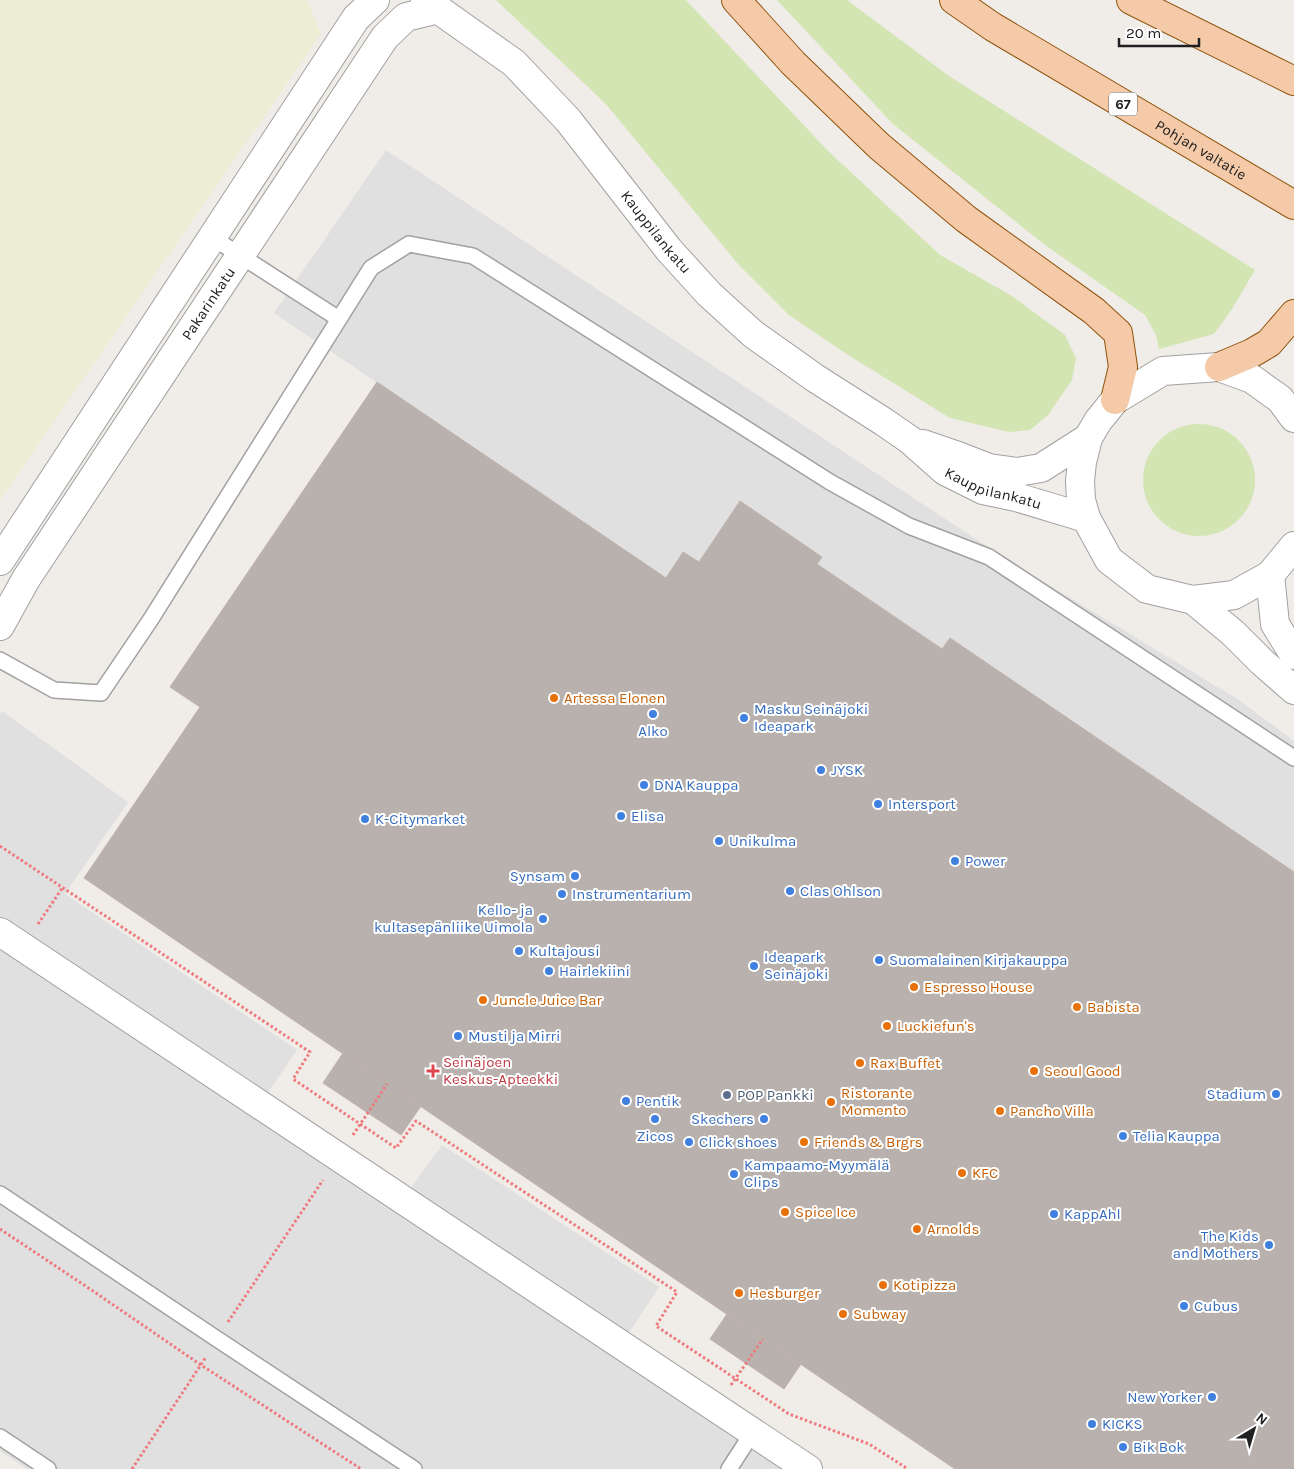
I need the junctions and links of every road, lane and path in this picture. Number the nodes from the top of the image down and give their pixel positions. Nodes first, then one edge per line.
1 (375, 0) edge
2 (736, 0) edge
3 (954, 0) edge
4 (1131, 0) edge
5 (432, 4) edge
6 (1294, 81) edge
7 (1294, 205) edge
8 (213, 238) junction
9 (239, 256) junction
10 (1294, 314) edge
11 (339, 320) junction
12 (1219, 367) junction
13 (1115, 400) junction
14 (1294, 418) edge
15 (1088, 438) junction
16 (910, 440) junction
17 (1086, 518) junction
18 (1294, 546) edge
19 (0, 561) edge
20 (1270, 576) junction
21 (1193, 600) junction
22 (0, 626) edge
23 (1294, 655) edge
24 (0, 660) edge
25 (1294, 690) edge
26 (1294, 758) edge
27 (0, 846) edge
28 (0, 932) edge
29 (388, 1084) dead end
30 (361, 1124) junction
31 (338, 1156) junction
32 (0, 1194) edge
33 (0, 1229) edge
34 (763, 1338) dead end
35 (217, 1340) junction
36 (201, 1364) junction
37 (736, 1378) junction
38 (716, 1408) junction
39 (753, 1432) junction
40 (0, 1437) edge
41 (48, 1469) edge
42 (132, 1469) edge
43 (361, 1469) edge
44 (414, 1469) edge
45 (729, 1469) edge
46 (808, 1469) edge
47 (908, 1469) edge

1 - 8 street
2 - 13 main road
3 - 7 main road, Pohjan valtatie / 67
4 - 6 main road
5 - 9 street, Pakarinkatu
5 - 16 street, Kauppilankatu
8 - 9 lane
8 - 19 street
9 - 11 lane
9 - 22 street, Pakarinkatu
10 - 12 main road
11 - 24 lane
11 - 26 lane
12 - 13 street
12 - 14 street
13 - 15 street
15 - 16 street, Kauppilankatu
15 - 17 street
16 - 17 street, Kauppilankatu
17 - 21 street
18 - 20 street
20 - 21 street
20 - 23 street
21 - 25 street
27 - 30 path
28 - 31 street
29 - 30 path
30 - 31 path
30 - 37 path
31 - 35 path
31 - 38 street
32 - 35 lane
33 - 36 path
34 - 37 path
35 - 36 path
35 - 44 lane
36 - 42 path
36 - 43 path
37 - 38 path
37 - 47 path
38 - 39 street
39 - 45 lane
39 - 46 street
40 - 41 lane

